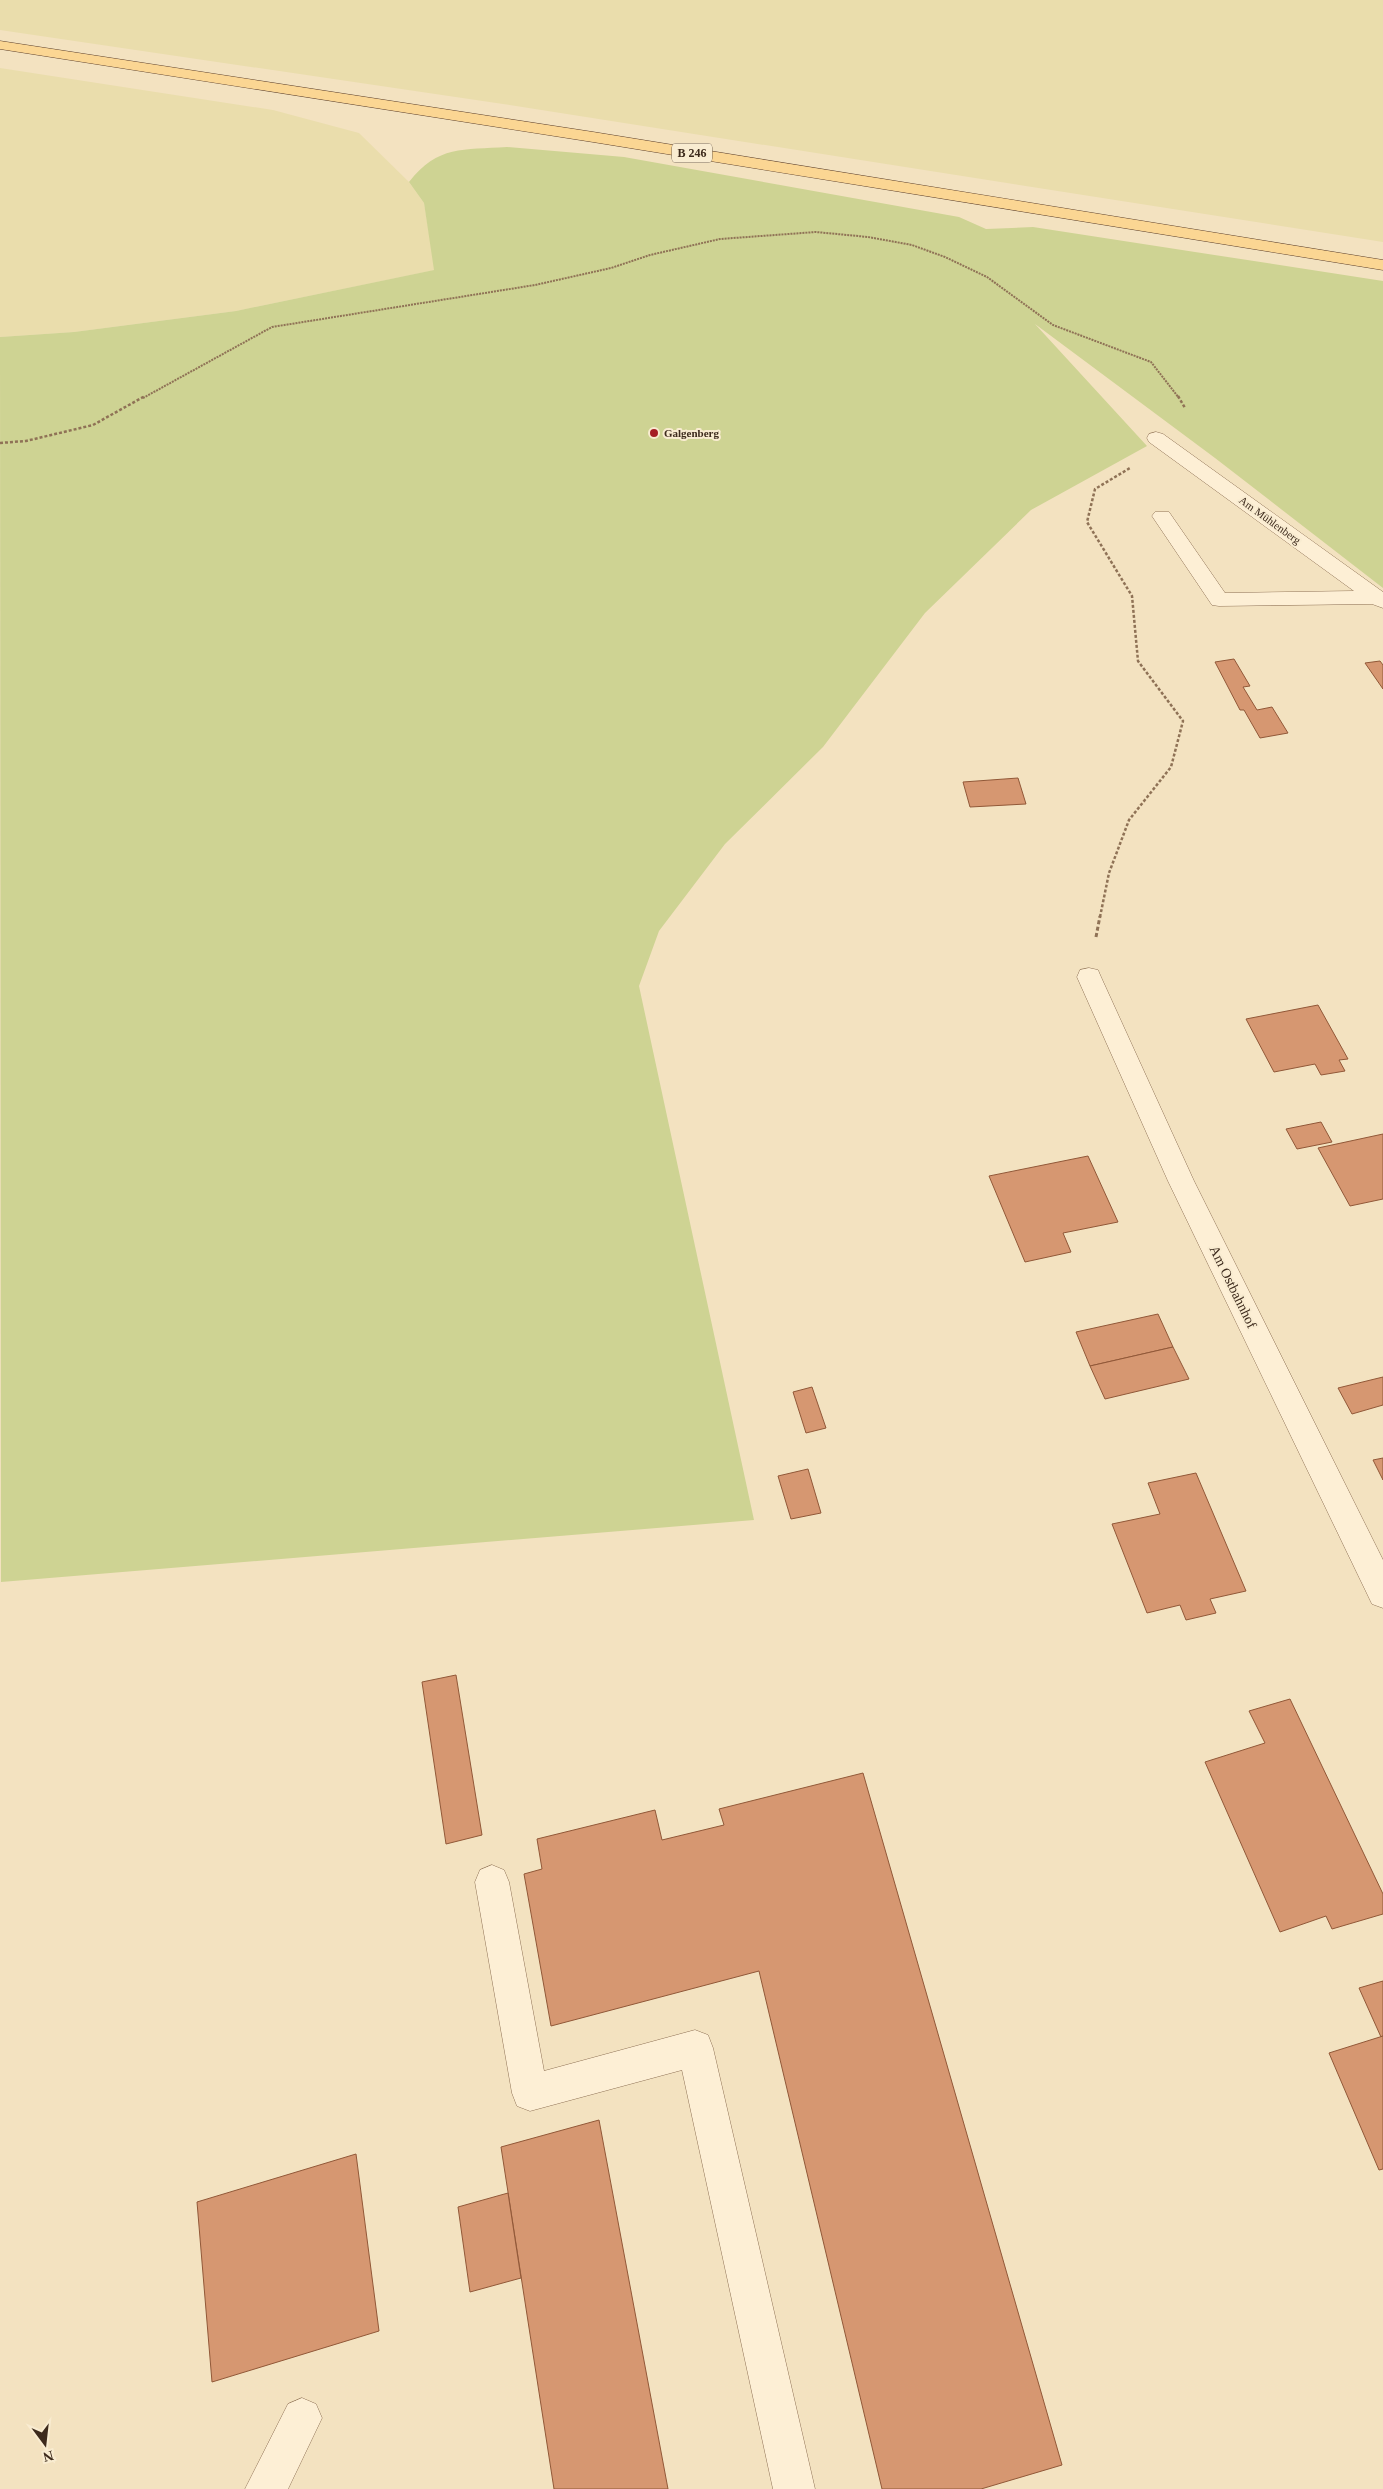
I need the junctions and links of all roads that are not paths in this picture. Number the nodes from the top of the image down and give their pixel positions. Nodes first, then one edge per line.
1 (0, 45) edge
2 (1383, 264) edge
3 (1162, 442) road end
4 (1162, 516) dead end
5 (1379, 599) edge
6 (1089, 977) road end
7 (1383, 1593) edge
8 (492, 1882) dead end
9 (302, 2418) dead end
10 (266, 2489) edge
11 (794, 2489) edge

1 - 2 main road, B 246
3 - 5 street, Am Mühlenberg
4 - 5 street
6 - 7 street, Am Ostbahnhof
8 - 11 street
9 - 10 street

